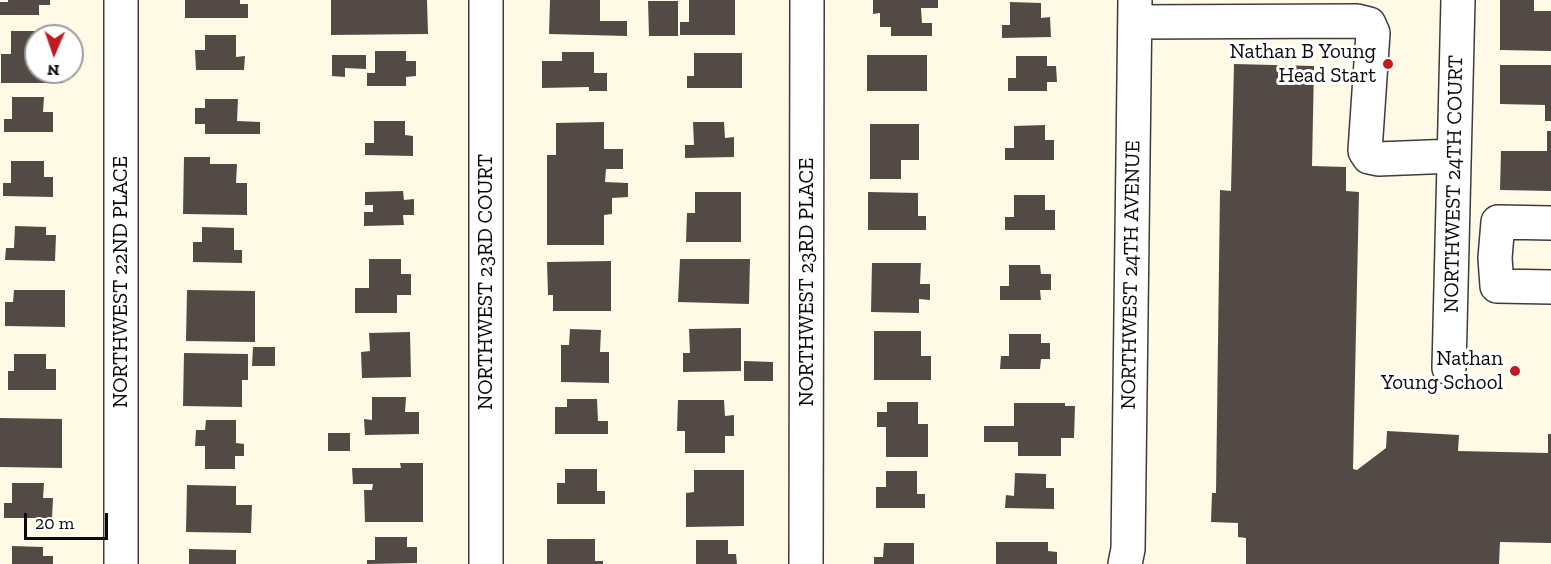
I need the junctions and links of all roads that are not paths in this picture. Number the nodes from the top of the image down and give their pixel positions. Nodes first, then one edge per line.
1 (121, 0) edge
2 (486, 0) edge
3 (807, 0) edge
4 (1458, 0) edge
5 (1135, 11) edge
6 (1454, 156) junction
7 (1551, 223) edge
8 (1452, 257) junction
9 (1496, 258) junction
10 (1551, 287) edge
11 (1449, 368) dead end
12 (1128, 559) edge
13 (121, 564) edge
14 (486, 564) edge
15 (806, 564) edge

1 - 13 street, NORTHWEST 22ND PLACE
2 - 14 street, NORTHWEST 23RD COURT
3 - 15 street, NORTHWEST 23RD PLACE
4 - 6 street, NORTHWEST 24TH COURT
5 - 6 street
5 - 12 street, NORTHWEST 24TH AVENUE
6 - 8 street, NORTHWEST 24TH COURT
7 - 9 street
8 - 9 street
8 - 11 street, NORTHWEST 24TH COURT
9 - 10 street

